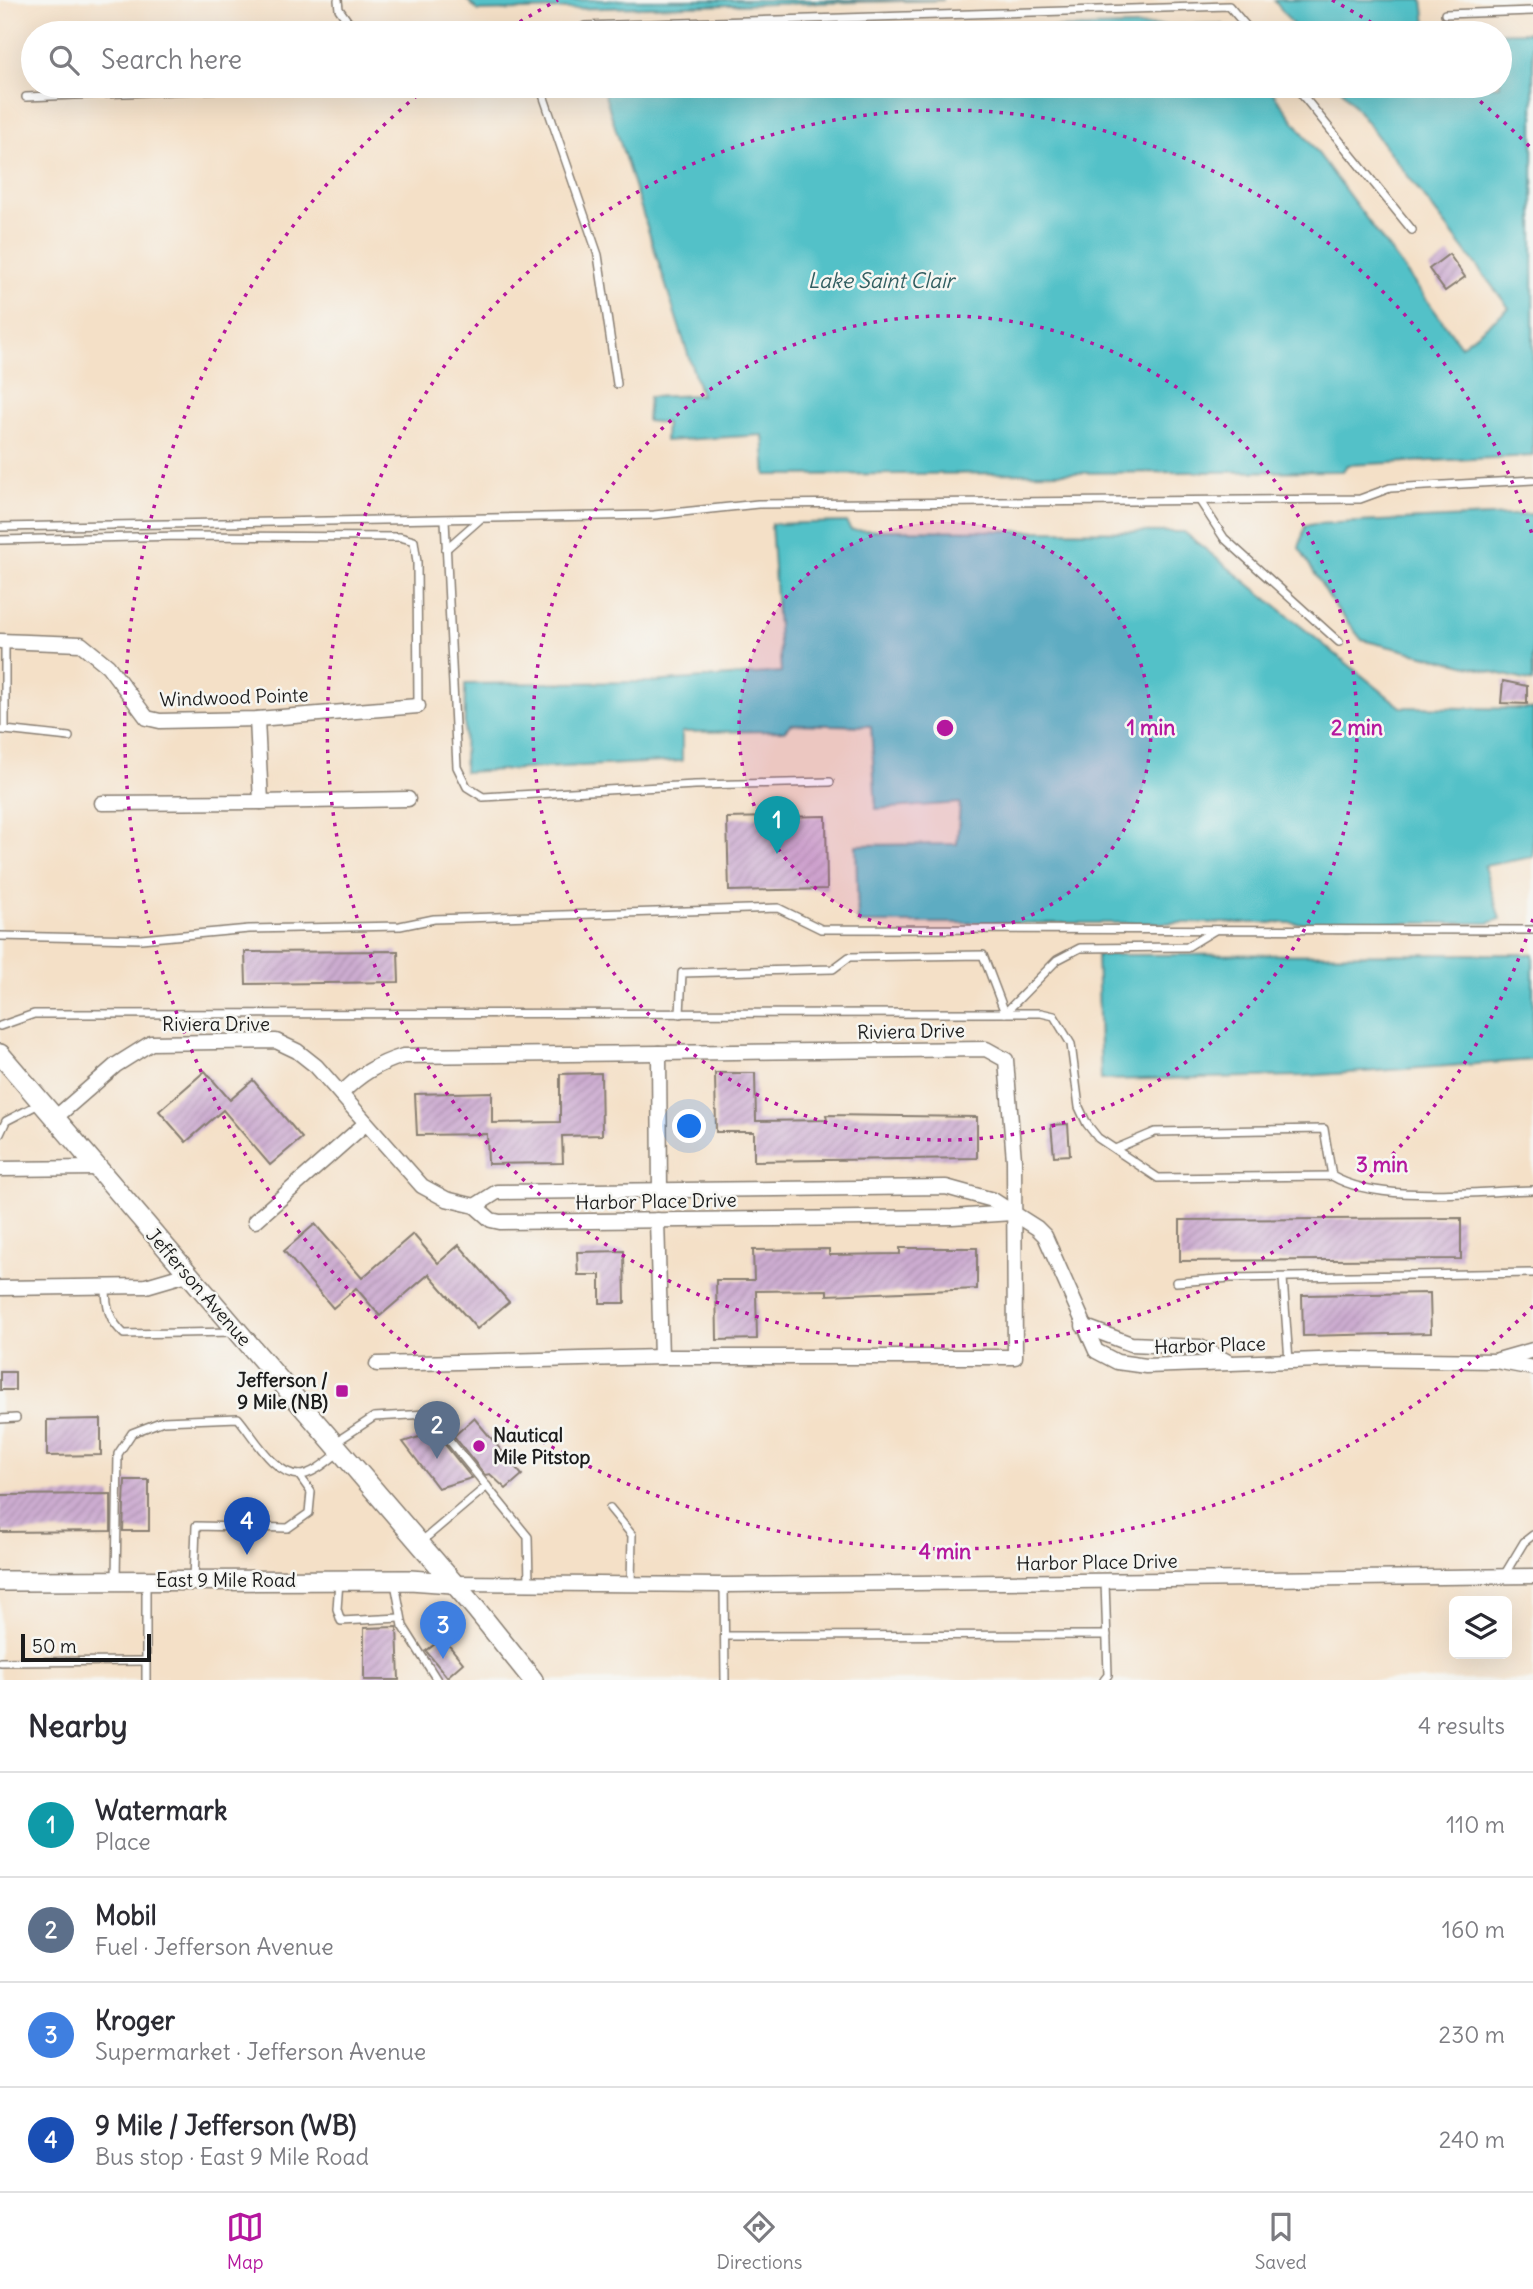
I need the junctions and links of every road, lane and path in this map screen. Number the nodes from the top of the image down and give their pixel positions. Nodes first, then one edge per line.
1 (338, 0) edge
2 (1533, 11) edge
3 (1445, 14) dead end
4 (348, 21) edge
5 (746, 21) edge
6 (1242, 21) edge
7 (544, 98) edge
8 (1305, 98) edge
9 (1412, 230) dead end
10 (617, 384) dead end
11 (1533, 480) edge
12 (1200, 501) junction
13 (445, 520) junction
14 (479, 520) junction
15 (0, 527) edge
16 (0, 540) edge
17 (446, 549) junction
18 (2, 642) edge
19 (1339, 642) dead end
20 (418, 706) joint
21 (257, 719) junction
22 (2, 730) edge
23 (69, 737) dead end
24 (830, 782) dead end
25 (408, 799) dead end
26 (261, 802) junction
27 (102, 803) dead end
28 (1216, 930) junction
29 (1533, 930) edge
30 (0, 936) edge
31 (1005, 1013) junction
32 (680, 1014) junction
33 (0, 1026) edge
34 (659, 1053) junction
35 (0, 1054) edge
36 (341, 1094) junction
37 (41, 1103) junction
38 (55, 1118) junction
39 (365, 1124) junction
40 (0, 1134) edge
41 (1115, 1149) junction
42 (97, 1168) junction
43 (0, 1169) edge
44 (1332, 1176) junction
45 (1533, 1189) edge
46 (660, 1192) junction
47 (475, 1206) junction
48 (1012, 1213) junction
49 (657, 1220) junction
50 (255, 1221) dead end
51 (1533, 1273) edge
52 (187, 1274) junction
53 (1283, 1278) junction
54 (1176, 1282) dead end
55 (106, 1287) junction
56 (0, 1288) edge
57 (1083, 1326) junction
58 (237, 1332) junction
59 (1177, 1345) junction
60 (1533, 1350) edge
61 (661, 1357) junction
62 (1289, 1361) junction
63 (1496, 1361) junction
64 (1117, 1362) junction
65 (1230, 1363) junction
66 (377, 1364) dead end
67 (1178, 1366) junction
68 (1533, 1368) edge
69 (16, 1418) dead end
70 (0, 1419) edge
71 (336, 1448) junction
72 (299, 1475) junction
73 (487, 1486) junction
74 (610, 1508) dead end
75 (1533, 1535) edge
76 (418, 1544) junction
77 (1533, 1576) edge
78 (1503, 1577) junction
79 (116, 1580) junction
80 (194, 1580) junction
81 (339, 1580) junction
82 (394, 1580) junction
83 (0, 1581) edge
84 (146, 1581) junction
85 (1105, 1581) junction
86 (452, 1583) junction
87 (529, 1583) junction
88 (631, 1584) junction
89 (724, 1585) junction
90 (400, 1618) junction
91 (1107, 1635) junction
92 (725, 1636) junction
93 (146, 1661) junction
94 (0, 1662) edge
95 (530, 1679) edge
96 (146, 1680) edge
97 (437, 1680) edge
98 (725, 1680) edge
99 (1104, 1680) edge

1 - 4 lane
2 - 3 lane
5 - 6 lane
7 - 10 lane
8 - 9 lane
11 - 12 lane
12 - 14 lane
12 - 19 lane
13 - 14 lane
13 - 15 lane
13 - 17 lane
14 - 17 lane
16 - 20 lane
17 - 24 lane
18 - 21 street, Windwood Pointe
18 - 22 lane
20 - 21 street, Windwood Pointe
21 - 26 street
22 - 23 lane
25 - 26 street
26 - 27 street
28 - 29 lane
28 - 30 lane
28 - 31 lane
31 - 32 lane
31 - 32 lane
31 - 41 lane
32 - 33 lane
34 - 36 street, Riviera Drive
34 - 46 street
34 - 48 street, Riviera Drive
35 - 37 main road, Jefferson Avenue
36 - 38 street, Riviera Drive
36 - 39 street, Riviera Drive
37 - 38 main road, Jefferson Avenue
37 - 40 lane
38 - 42 main road, Jefferson Avenue
39 - 47 street, Riviera Drive
39 - 50 street
41 - 44 lane
41 - 44 lane
42 - 43 street
42 - 52 main road, Jefferson Avenue
44 - 45 lane
46 - 47 street
46 - 48 street
47 - 49 street, Harbor Place Drive
48 - 49 street, Harbor Place Drive
48 - 57 street
48 - 61 street, Riviera Drive
49 - 61 street
51 - 53 lane
52 - 55 street
52 - 58 main road, Jefferson Avenue
53 - 54 lane
53 - 62 lane
55 - 56 street
55 - 58 lane
57 - 59 street
57 - 64 street
58 - 71 main road, Jefferson Avenue
59 - 65 street
59 - 67 street
60 - 63 street, Harbor Place
61 - 66 street, Riviera Drive
62 - 63 street, Harbor Place
62 - 65 street, Harbor Place
63 - 68 street, Harbor Place
64 - 65 street
64 - 67 street, Harbor Place
65 - 67 street, Harbor Place
69 - 70 lane
71 - 72 lane
71 - 73 lane
71 - 76 main road, Jefferson Avenue
72 - 79 lane
72 - 80 lane
73 - 76 lane
73 - 87 lane
74 - 88 lane
75 - 78 lane
76 - 86 main road, Jefferson Avenue
77 - 78 street, Harbor Place Drive
78 - 85 street, Harbor Place Drive
79 - 83 main road, East 9 Mile Road
79 - 84 main road, East 9 Mile Road
80 - 81 main road, East 9 Mile Road
80 - 84 main road, East 9 Mile Road
81 - 82 main road, East 9 Mile Road
81 - 90 lane
82 - 86 main road, East 9 Mile Road
82 - 90 lane
84 - 93 lane
85 - 89 street, Harbor Place Drive
85 - 91 lane
86 - 87 street, Harbor Place Drive
86 - 95 main road, Jefferson Avenue
87 - 88 street, Harbor Place Drive
88 - 89 street, Harbor Place Drive
89 - 92 lane
90 - 97 lane
91 - 92 lane
91 - 99 lane
92 - 98 lane
93 - 94 lane
93 - 96 lane

